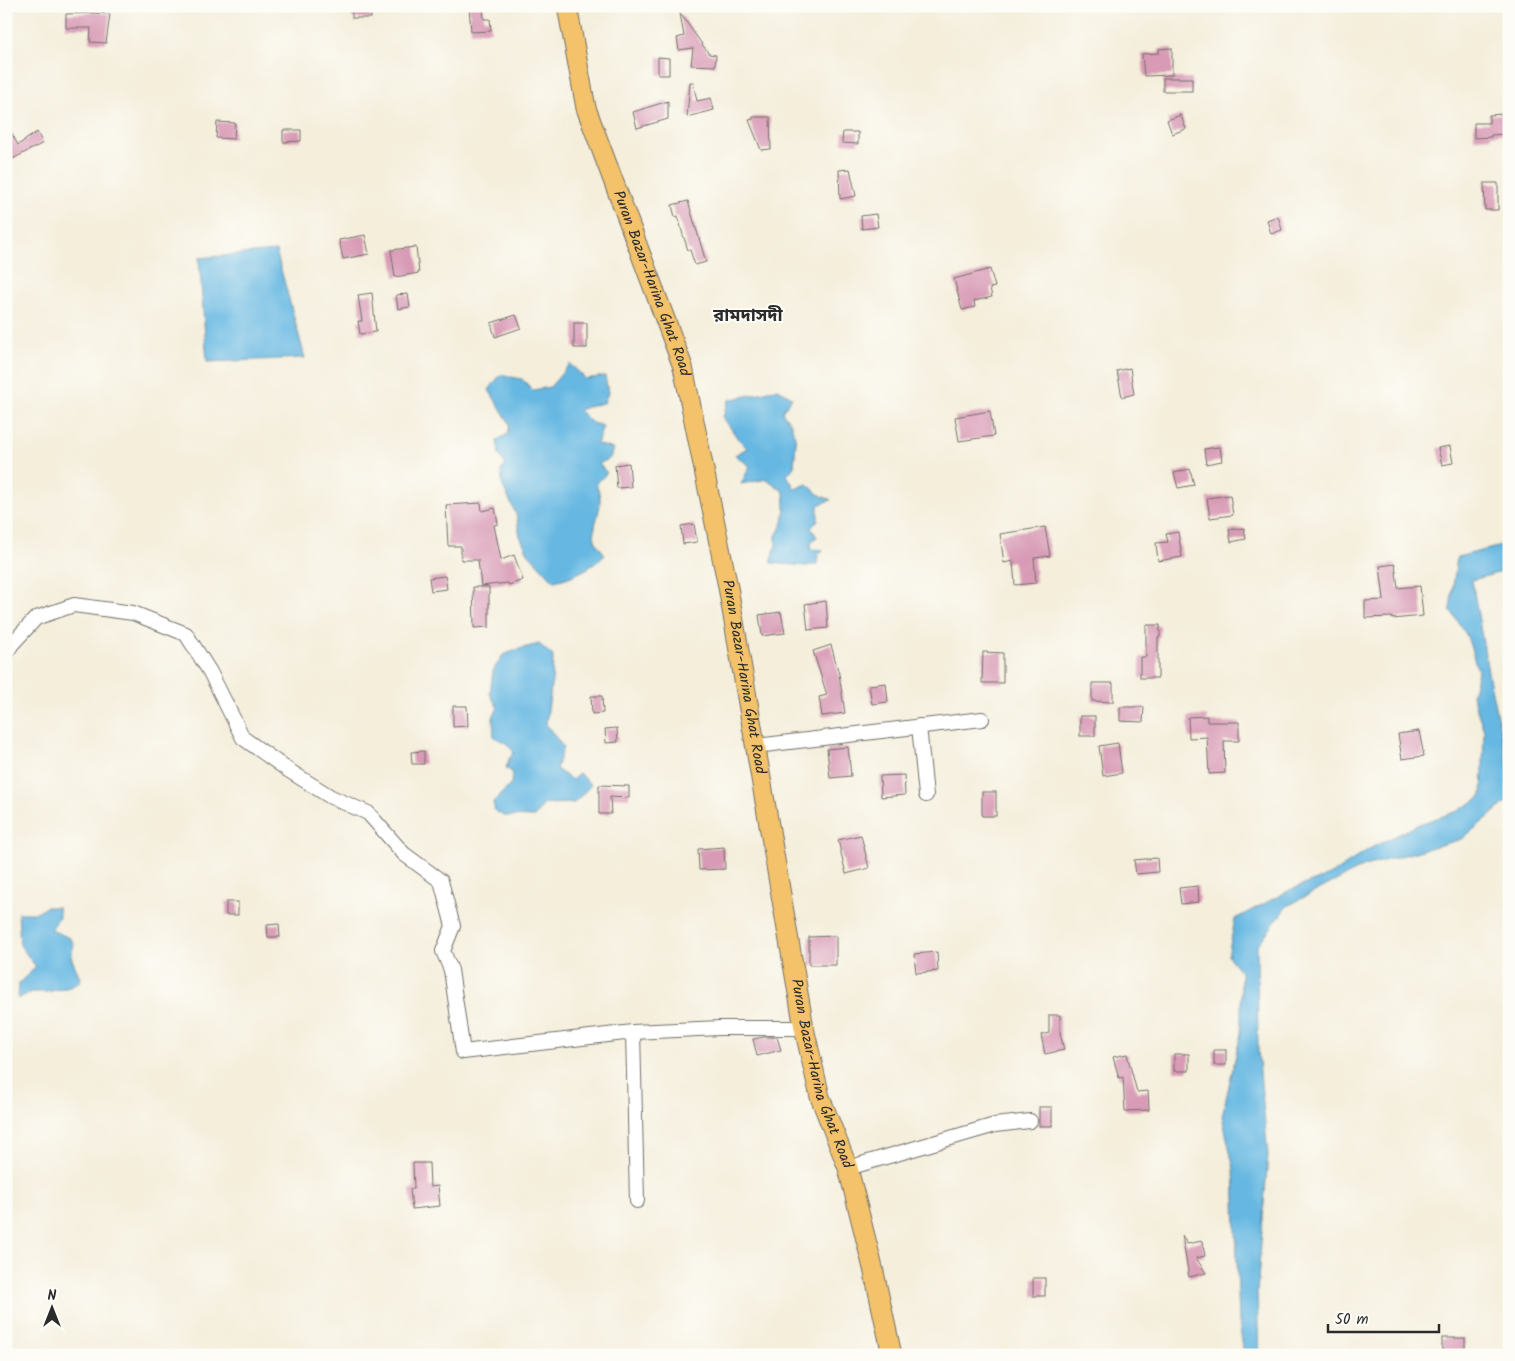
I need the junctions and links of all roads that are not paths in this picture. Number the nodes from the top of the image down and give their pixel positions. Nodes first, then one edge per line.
1 (566, 6) edge
2 (6, 654) edge
3 (982, 718) dead end
4 (918, 726) junction
5 (756, 746) junction
6 (926, 795) dead end
7 (804, 1028) junction
8 (633, 1032) junction
9 (1030, 1121) dead end
10 (848, 1168) junction
11 (636, 1201) dead end
12 (892, 1355) edge

1 - 5 main road, Puran Bazar-Harina Ghat Road
2 - 8 street
3 - 4 street
4 - 5 street
4 - 6 street
5 - 7 main road, Puran Bazar-Harina Ghat Road
7 - 8 street
7 - 10 main road, Puran Bazar-Harina Ghat Road
8 - 11 street
9 - 10 street
10 - 12 main road, Puran Bazar-Harina Ghat Road

